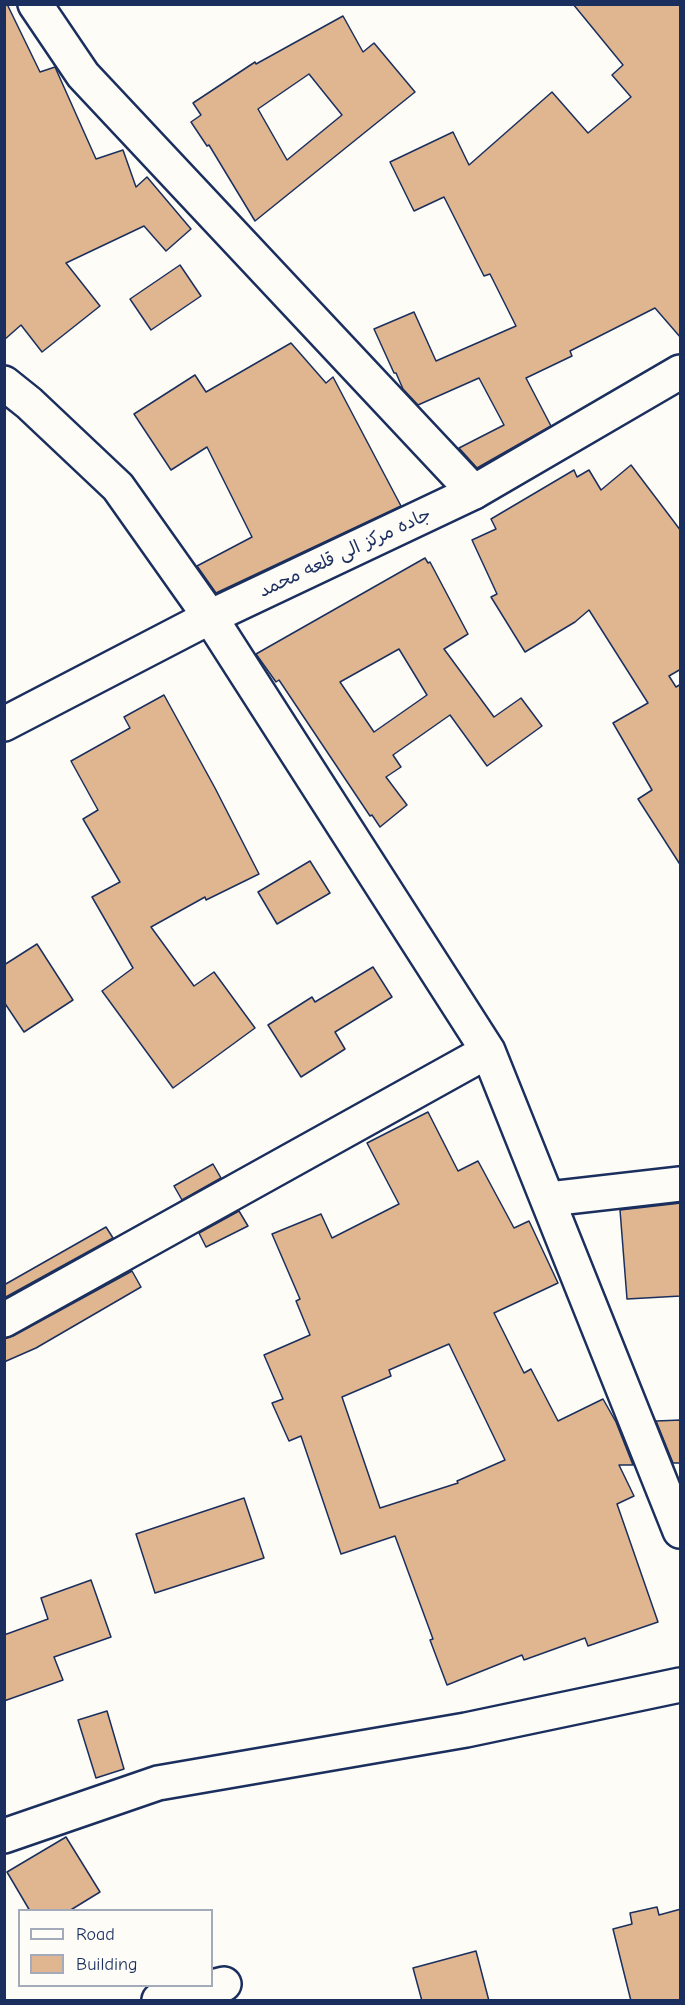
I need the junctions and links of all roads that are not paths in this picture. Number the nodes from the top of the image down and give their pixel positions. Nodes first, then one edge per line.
1 (35, 4) edge
2 (681, 372) edge
3 (4, 383) edge
4 (474, 492) junction
5 (210, 617) junction
6 (4, 724) edge
7 (489, 1051) junction
8 (681, 1184) edge
9 (549, 1199) junction
10 (4, 1320) edge
11 (681, 1531) edge
12 (681, 1685) edge
13 (4, 1836) edge
14 (224, 1984) dead end
15 (213, 1987) edge
16 (213, 1987) edge
17 (159, 2001) edge

1 - 4 street
2 - 4 street, جاده مرکز الی قلعه محمد
3 - 5 street
4 - 5 street, جاده مرکز الی قلعه محمد
5 - 6 street, جاده مرکز الی قلعه محمد
5 - 7 street
7 - 9 street
7 - 10 street
8 - 9 street
9 - 11 street
12 - 13 street
14 - 16 street
15 - 17 street

